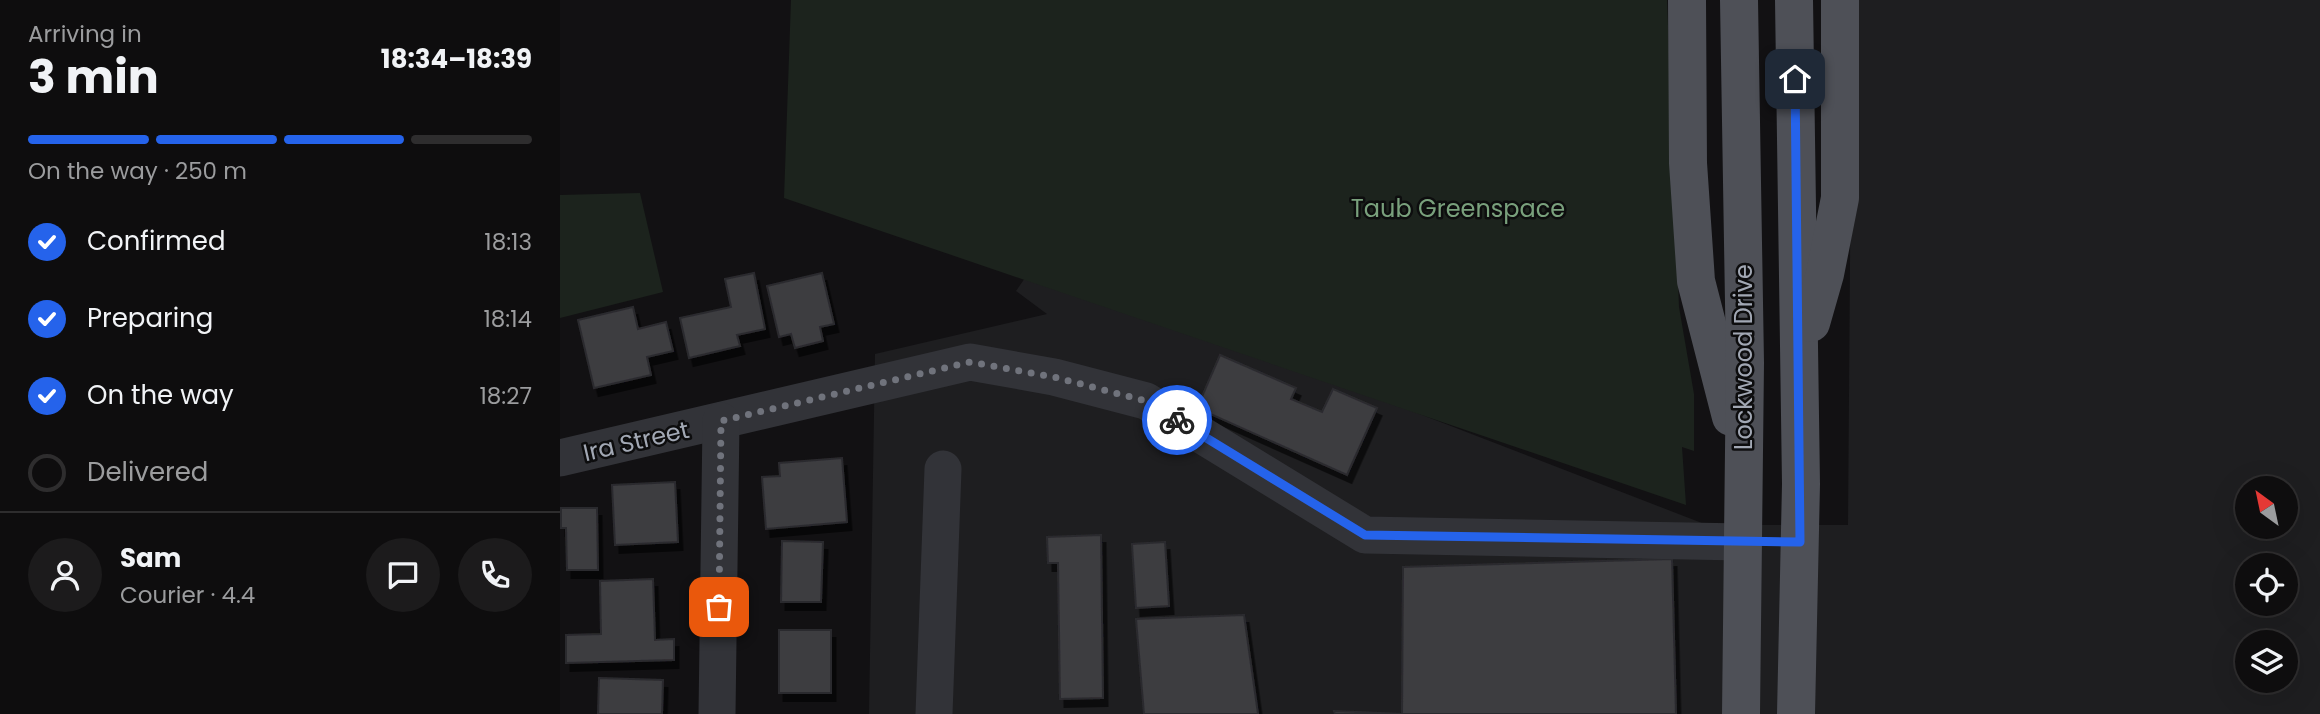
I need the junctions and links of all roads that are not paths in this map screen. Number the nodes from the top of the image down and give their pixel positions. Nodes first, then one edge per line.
1 (1687, 0) edge
2 (1740, 0) edge
3 (1794, 0) edge
4 (1840, 0) edge
5 (1799, 362) junction
6 (721, 421) junction
7 (560, 458) edge
8 (943, 469) dead end
9 (1743, 483) junction
10 (1743, 542) junction
11 (1800, 542) junction
12 (717, 714) edge
13 (934, 714) edge
14 (1741, 714) edge
15 (1796, 714) edge

1 - 9 main road
2 - 9 main road, Lockwood Drive
3 - 5 main road
4 - 5 main road
5 - 11 main road
6 - 7 street, Ira Street
6 - 10 street, Ira Street
6 - 12 street
8 - 13 street
9 - 10 main road, Lockwood Drive
10 - 11 main road
10 - 14 main road, Lockwood Drive
11 - 15 main road

